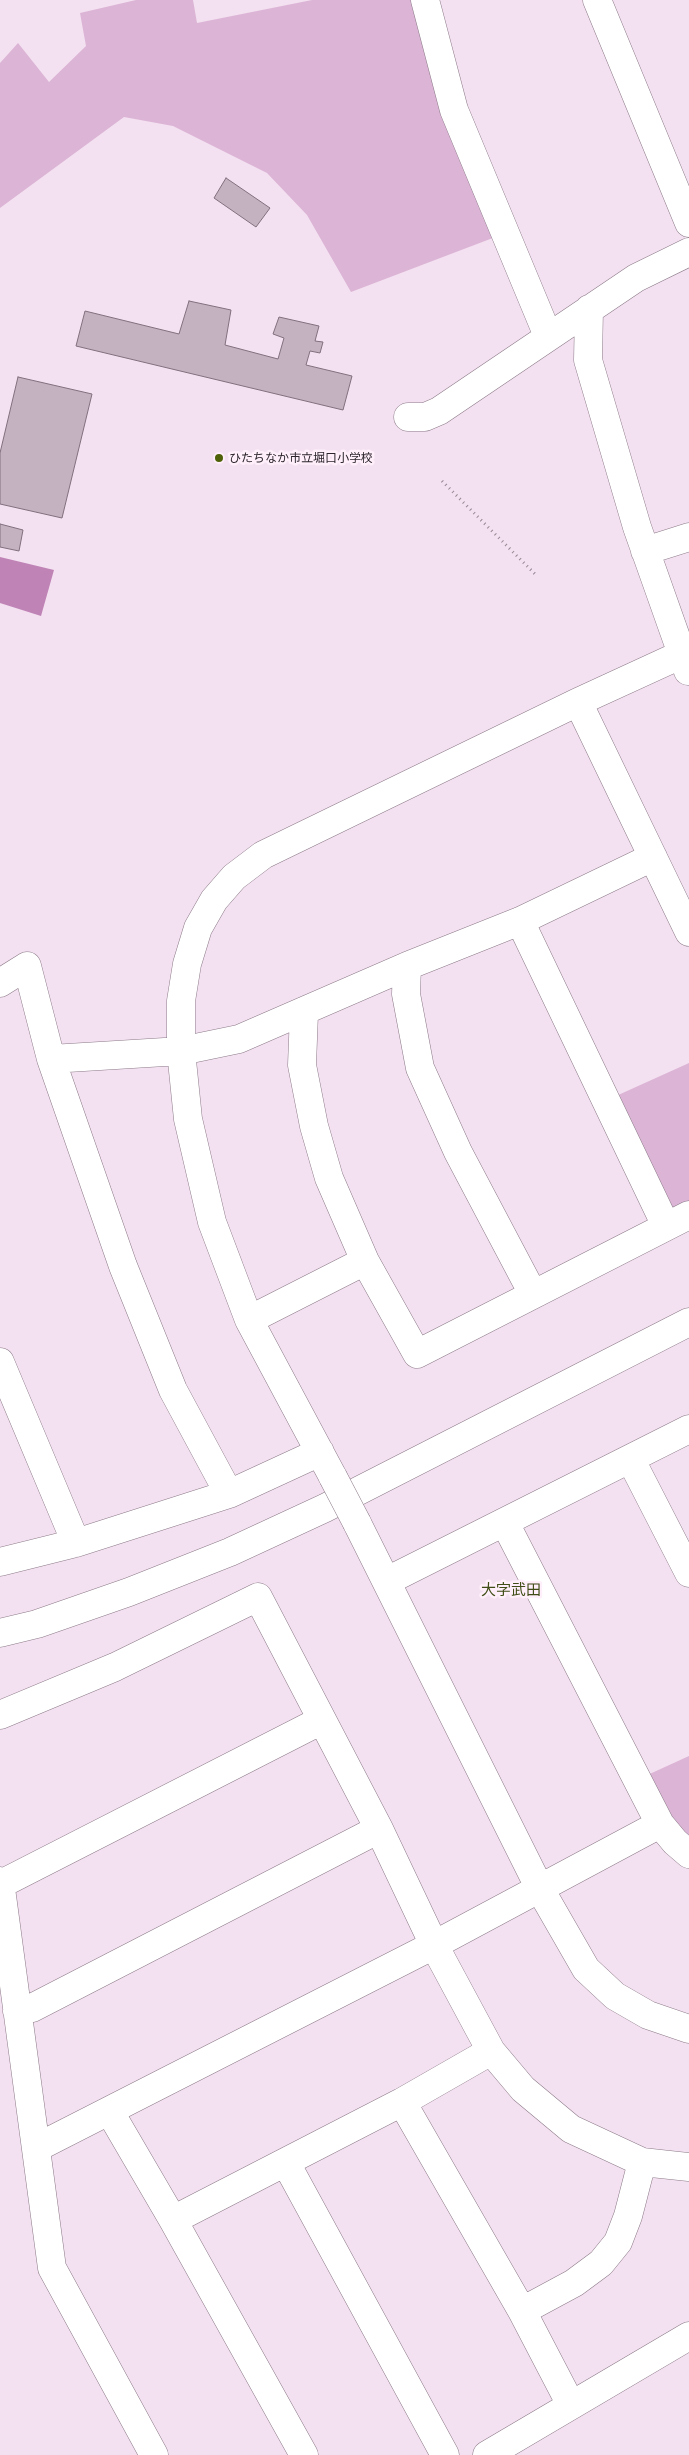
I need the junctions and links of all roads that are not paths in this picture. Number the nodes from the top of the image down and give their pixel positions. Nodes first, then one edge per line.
1 (424, 0) edge
2 (597, 0) edge
3 (689, 223) edge
4 (689, 252) edge
5 (588, 309) junction
6 (548, 336) junction
7 (408, 417) dead end
8 (689, 537) edge
9 (645, 551) junction
10 (687, 659) edge
11 (578, 702) junction
12 (653, 858) junction
13 (520, 921) junction
14 (689, 932) edge
15 (408, 966) junction
16 (0, 984) edge
17 (304, 1013) junction
18 (180, 1051) junction
19 (51, 1059) junction
20 (678, 1221) edge
21 (365, 1261) junction
22 (534, 1294) junction
23 (249, 1320) junction
24 (689, 1322) edge
25 (0, 1362) edge
26 (689, 1429) edge
27 (320, 1452) junction
28 (631, 1460) junction
29 (229, 1494) junction
30 (505, 1523) junction
31 (76, 1543) junction
32 (0, 1562) edge
33 (689, 1572) edge
34 (387, 1581) junction
35 (0, 1633) edge
36 (0, 1715) edge
37 (322, 1720) junction
38 (660, 1824) junction
39 (379, 1829) junction
40 (689, 1854) edge
41 (0, 1883) edge
42 (540, 1889) junction
43 (434, 1945) junction
44 (17, 2011) junction
45 (689, 2029) edge
46 (491, 2051) junction
47 (402, 2102) junction
48 (110, 2112) junction
49 (36, 2148) junction
50 (642, 2162) junction
51 (286, 2163) junction
52 (689, 2167) edge
53 (173, 2220) junction
54 (522, 2311) junction
55 (689, 2336) edge
56 (571, 2405) junction
57 (154, 2455) edge
58 (304, 2455) edge
59 (445, 2455) edge
60 (486, 2455) edge

1 - 6 street
2 - 3 street
4 - 5 street
5 - 6 street
5 - 9 street
6 - 7 street
8 - 9 street
9 - 10 street
10 - 11 street
11 - 12 street
11 - 18 street
12 - 13 street
12 - 14 street
13 - 15 street
13 - 20 street
15 - 17 street
15 - 22 street
16 - 19 street
17 - 18 street
17 - 21 street
18 - 19 street
18 - 23 street
19 - 29 street
20 - 22 street
21 - 22 street
21 - 23 street
23 - 27 street
24 - 35 street
25 - 31 street
26 - 28 street
27 - 29 street
27 - 34 street, bridge
28 - 30 street
28 - 33 street
29 - 31 street
30 - 34 street
30 - 38 street
31 - 32 street
34 - 42 street
36 - 37 street
37 - 39 street
37 - 41 street
38 - 40 street
38 - 42 street
39 - 43 street
39 - 44 street
41 - 44 street
42 - 43 street
42 - 45 street
43 - 46 street
43 - 48 street
44 - 49 street
46 - 47 street
46 - 50 street
47 - 51 street
47 - 54 street
48 - 49 street
48 - 53 street
49 - 57 street
50 - 52 street
50 - 54 street
51 - 53 street
51 - 59 street
53 - 58 street
54 - 56 street
55 - 56 street
56 - 60 street

